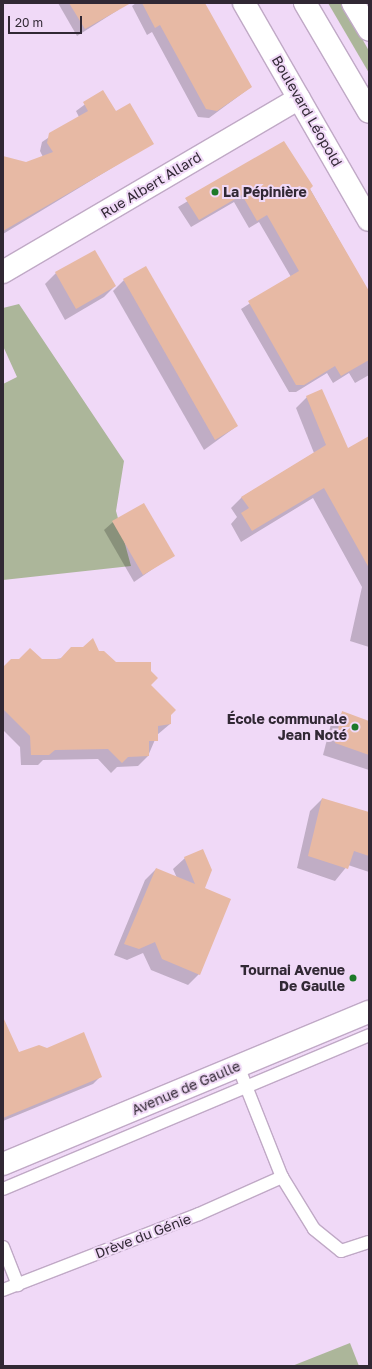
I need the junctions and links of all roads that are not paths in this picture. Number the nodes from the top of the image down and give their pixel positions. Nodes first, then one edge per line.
1 (244, 3) edge
2 (305, 3) edge
3 (353, 3) edge
4 (369, 30) edge
5 (299, 98) junction
6 (369, 112) edge
7 (369, 220) edge
8 (3, 272) edge
9 (369, 1012) edge
10 (369, 1035) edge
11 (238, 1066) junction
12 (247, 1087) junction
13 (3, 1164) edge
14 (282, 1177) junction
15 (3, 1189) edge
16 (369, 1242) edge
17 (3, 1247) edge
18 (18, 1284) junction
19 (3, 1290) edge

1 - 5 street, Boulevard Léopold
2 - 6 street
3 - 4 street
5 - 7 street, Boulevard Léopold
5 - 8 street, Rue Albert Allard
9 - 11 street, Avenue de Gaulle
10 - 12 lane
11 - 12 lane
11 - 13 street, Avenue de Gaulle
12 - 14 lane
12 - 15 lane
14 - 16 lane
14 - 18 lane, Drève du Génie
17 - 18 lane
18 - 19 lane, Drève du Génie

